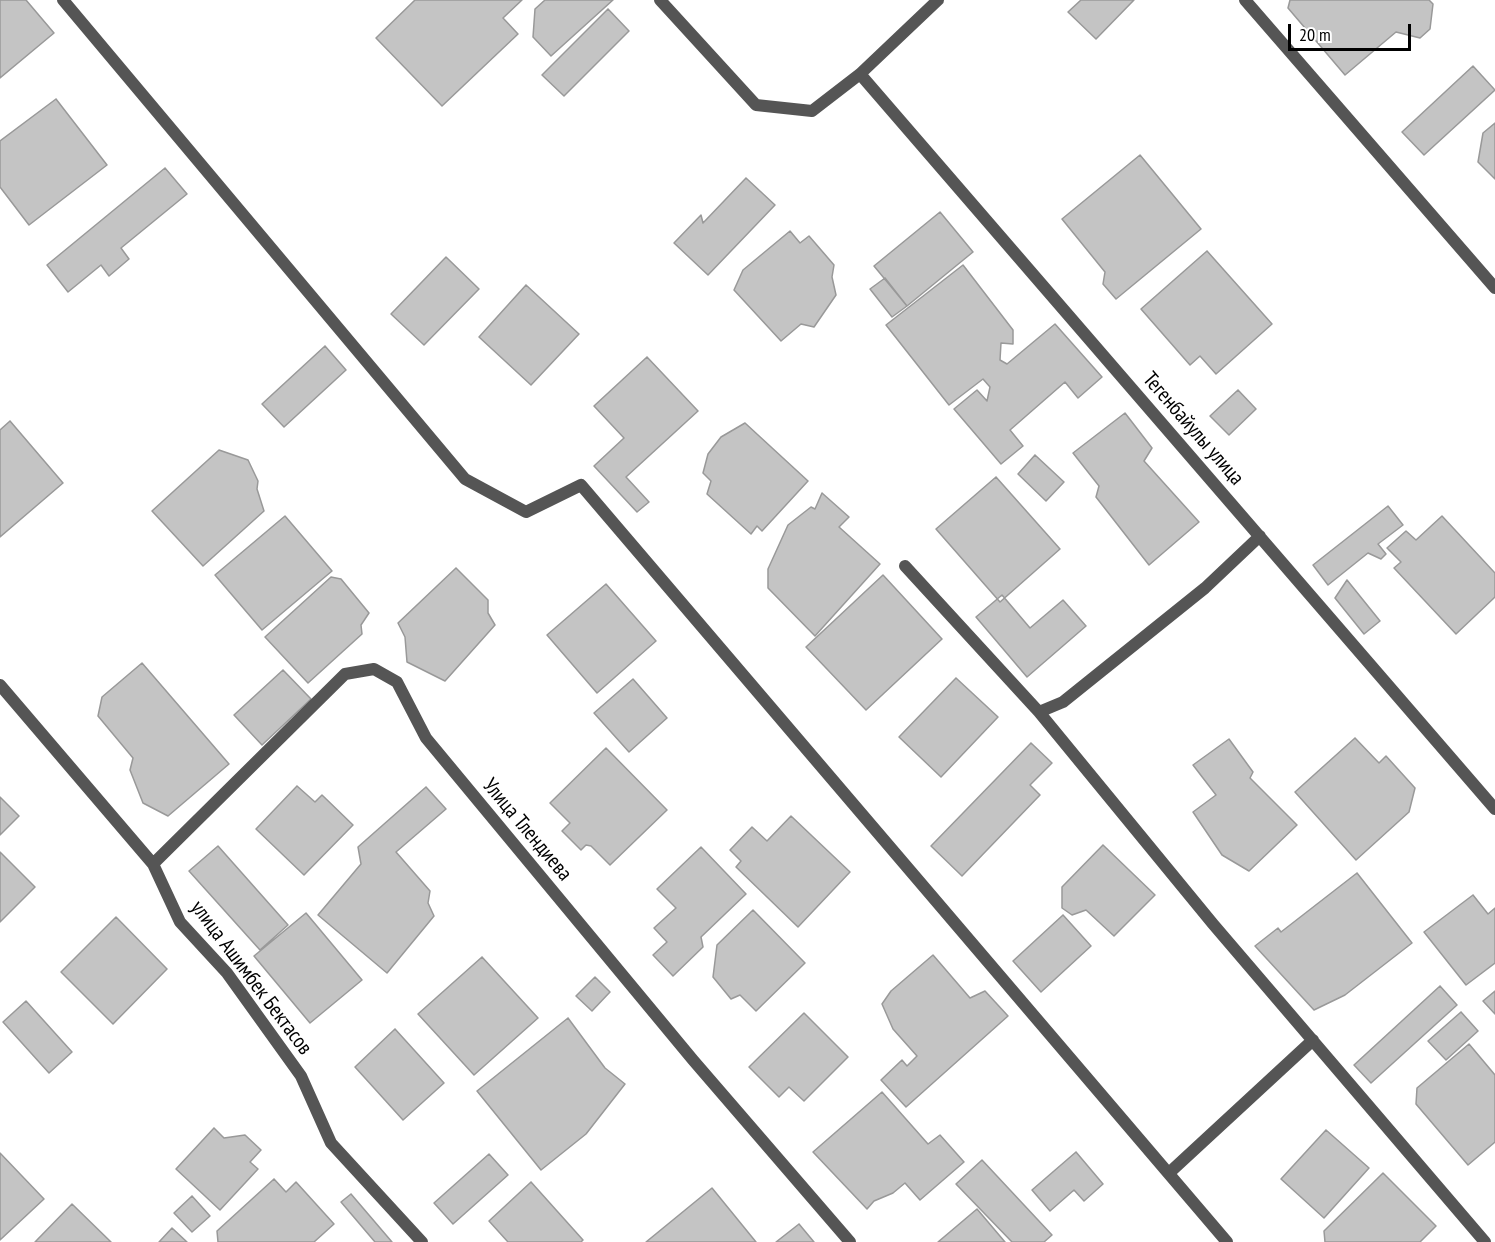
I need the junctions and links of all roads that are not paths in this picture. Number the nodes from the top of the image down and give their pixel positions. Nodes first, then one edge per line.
1 (63, 0) edge
2 (660, 0) edge
3 (938, 0) edge
4 (1245, 0) edge
5 (860, 74) junction
6 (1495, 288) edge
7 (1260, 536) junction
8 (905, 566) dead end
9 (0, 684) edge
10 (1039, 712) junction
11 (1495, 809) edge
12 (153, 864) junction
13 (1313, 1041) junction
14 (1169, 1173) junction
15 (422, 1242) edge
16 (850, 1242) edge
17 (1227, 1242) edge
18 (1485, 1242) edge

1 - 14 street
2 - 5 street
3 - 5 street
4 - 6 street
5 - 7 street, Тегенбайулы улица
7 - 10 street
7 - 11 street, Тегенбайулы улица
8 - 10 street
9 - 12 street, улица Ашимбек Бектасов
10 - 13 street
12 - 15 street, улица Ашимбек Бектасов
12 - 16 street, Улица Тлендиева
13 - 14 street
13 - 18 street
14 - 17 street

